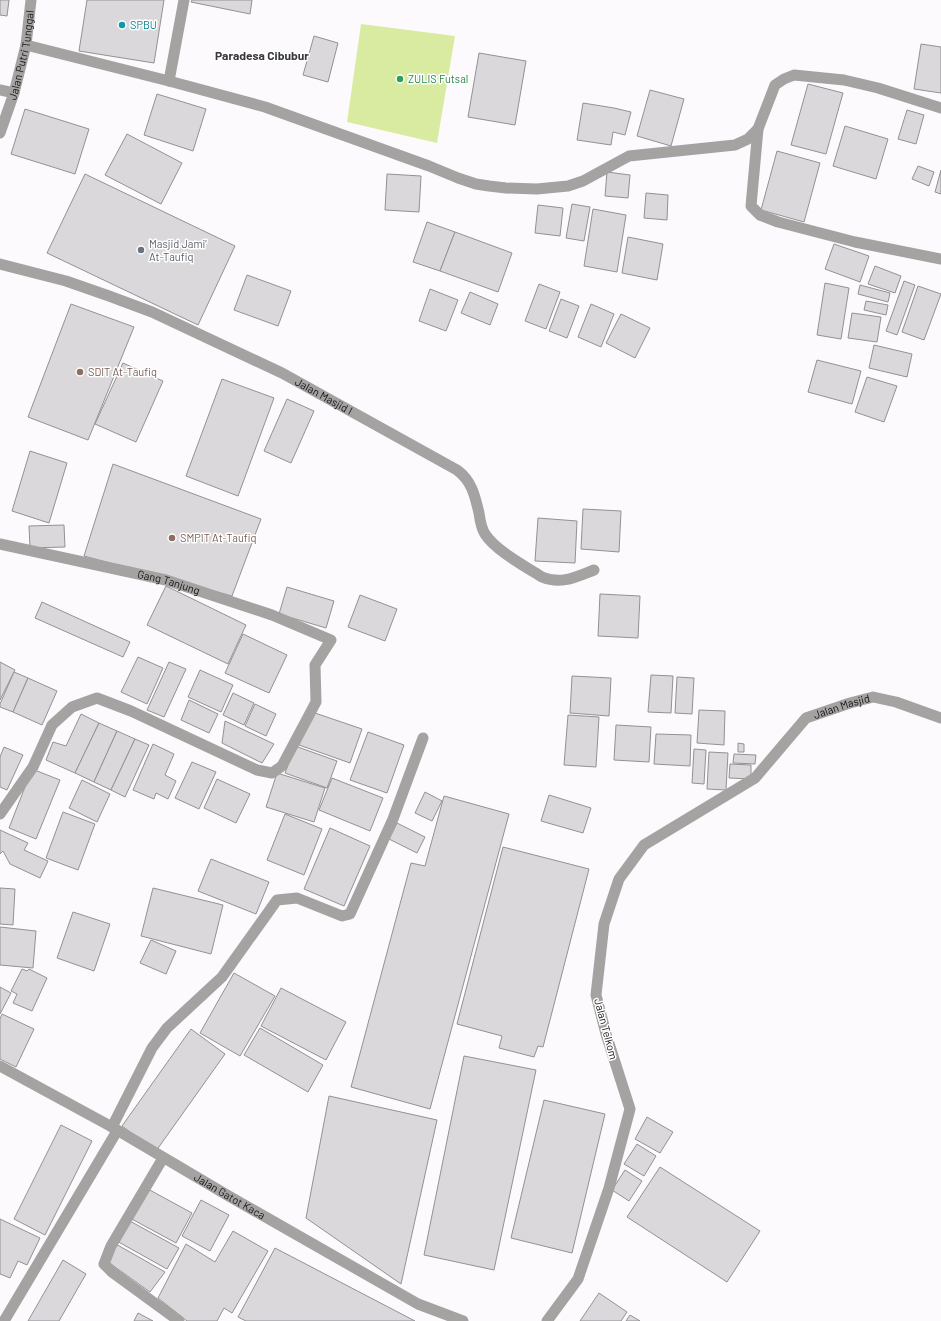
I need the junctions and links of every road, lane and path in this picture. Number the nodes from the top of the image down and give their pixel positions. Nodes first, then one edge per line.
1 (31, 0) edge
2 (184, 0) edge
3 (26, 45) junction
4 (169, 81) junction
5 (0, 90) edge
6 (14, 93) junction
7 (941, 108) edge
8 (758, 130) junction
9 (0, 133) edge
10 (941, 259) edge
11 (0, 264) edge
12 (0, 544) edge
13 (594, 570) dead end
14 (941, 718) edge
15 (794, 732) joint
16 (423, 738) dead end
17 (0, 814) edge
18 (0, 1066) edge
19 (115, 1129) junction
20 (163, 1158) junction
21 (4, 1321) edge
22 (180, 1321) edge
23 (462, 1321) edge
24 (547, 1321) edge

1 - 3 street, Jalan Putri Tunggal
2 - 4 street
3 - 4 street
3 - 6 street, Jalan Putri Tunggal
4 - 8 street
5 - 6 street
6 - 9 street, Jalan Putri Tunggal
7 - 8 street
8 - 10 street
11 - 13 street, Jalan Masjid I
12 - 17 street, Gang Tanjung
14 - 15 street, Jalan Masjid
15 - 24 street, Jalan Telkom
16 - 19 street
18 - 19 street, Jalan Gatot Kaca
19 - 20 street, Jalan Gatot Kaca
19 - 21 street
20 - 22 street
20 - 23 street, Jalan Gatot Kaca

